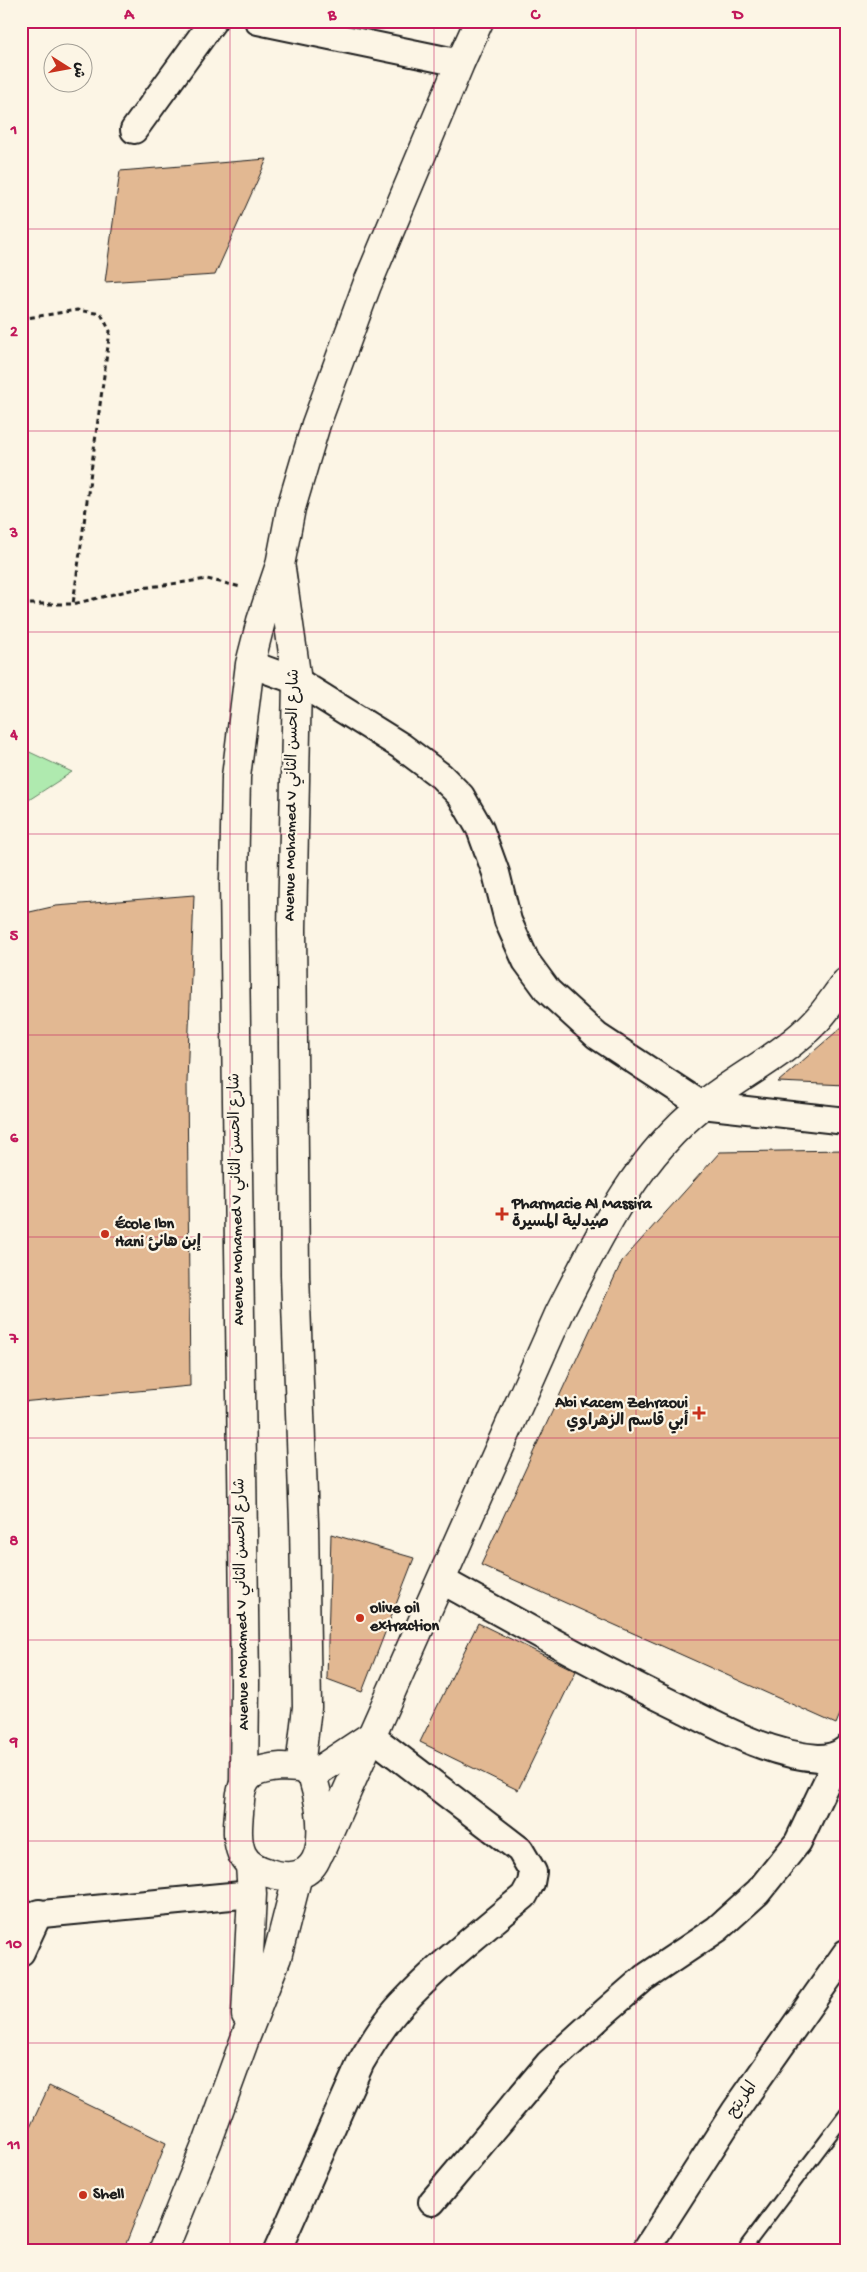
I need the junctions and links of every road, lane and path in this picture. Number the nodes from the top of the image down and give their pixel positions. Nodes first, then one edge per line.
1 (213, 21) edge
2 (258, 21) edge
3 (479, 21) edge
4 (460, 63) junction
5 (134, 130) dead end
6 (21, 319) edge
7 (280, 565) junction
8 (271, 594) junction
9 (21, 604) edge
10 (73, 604) junction
11 (250, 664) junction
12 (297, 681) junction
13 (846, 982) edge
14 (702, 1105) junction
15 (846, 1121) edge
16 (441, 1580) junction
17 (371, 1736) junction
18 (843, 1754) edge
19 (306, 1771) junction
20 (244, 1782) junction
21 (320, 1852) junction
22 (250, 1865) junction
23 (298, 1876) junction
24 (252, 1894) junction
25 (30, 1915) edge
26 (21, 1952) edge
27 (846, 1953) edge
28 (246, 2036) junction
29 (846, 2114) edge
30 (432, 2202) dead end
31 (747, 2245) dead end
32 (163, 2251) edge
33 (277, 2251) edge
34 (645, 2251) edge

1 - 5 street
2 - 4 street
3 - 4 main road
4 - 7 main road
6 - 10 path
7 - 8 main road, Avenue Mohamed V شارع الحسن الثاني
7 - 12 main road, Avenue Mohamed V شارع الحسن الثاني
8 - 10 path
8 - 11 main road, Avenue Mohamed V شارع الحسن الثاني
9 - 10 path
11 - 12 street
11 - 20 main road, Avenue Mohamed V شارع الحسن الثاني
12 - 14 street
12 - 19 main road, Avenue Mohamed V شارع الحسن الثاني
13 - 14 main road
14 - 15 street
14 - 16 main road
16 - 17 main road
16 - 18 street
17 - 19 main road
17 - 21 main road
17 - 33 street
18 - 30 street
19 - 20 main road
19 - 21 main road
20 - 22 main road
21 - 23 main road
22 - 23 main road
22 - 24 main road
23 - 28 main road
24 - 25 street
24 - 28 main road
25 - 26 street
27 - 34 street, المريتح
28 - 32 main road
29 - 31 lane

